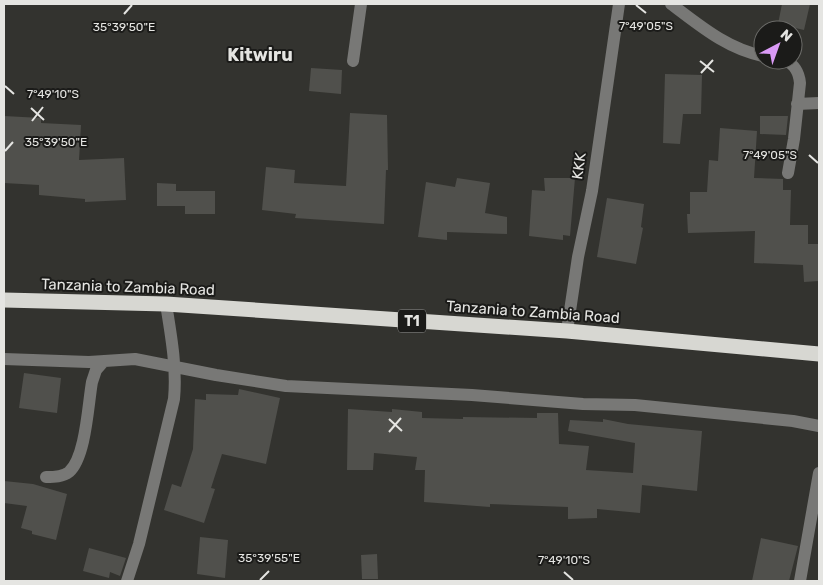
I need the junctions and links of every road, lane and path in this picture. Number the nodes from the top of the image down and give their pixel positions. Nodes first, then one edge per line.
1 (360, 4) edge
2 (619, 4) edge
3 (671, 4) edge
4 (753, 53) edge
5 (353, 61) dead end
6 (796, 70) edge
7 (819, 103) edge
8 (797, 104) junction
9 (788, 173) dead end
10 (4, 300) edge
11 (166, 304) junction
12 (567, 331) junction
13 (819, 354) edge
14 (4, 359) edge
15 (102, 362) junction
16 (173, 366) junction
17 (819, 426) edge
18 (819, 473) edge
19 (46, 477) dead end
20 (127, 581) edge
21 (800, 581) edge

1 - 5 street
2 - 12 street, KKK
3 - 4 street
6 - 8 street
7 - 8 street
8 - 9 street
10 - 11 highway, Tanzania to Zambia Road / T1
11 - 12 highway, Tanzania to Zambia Road / T1
11 - 16 street
12 - 13 highway, Tanzania to Zambia Road / T1
14 - 15 street
15 - 16 street
15 - 19 street
16 - 17 street
16 - 20 street
18 - 21 street

